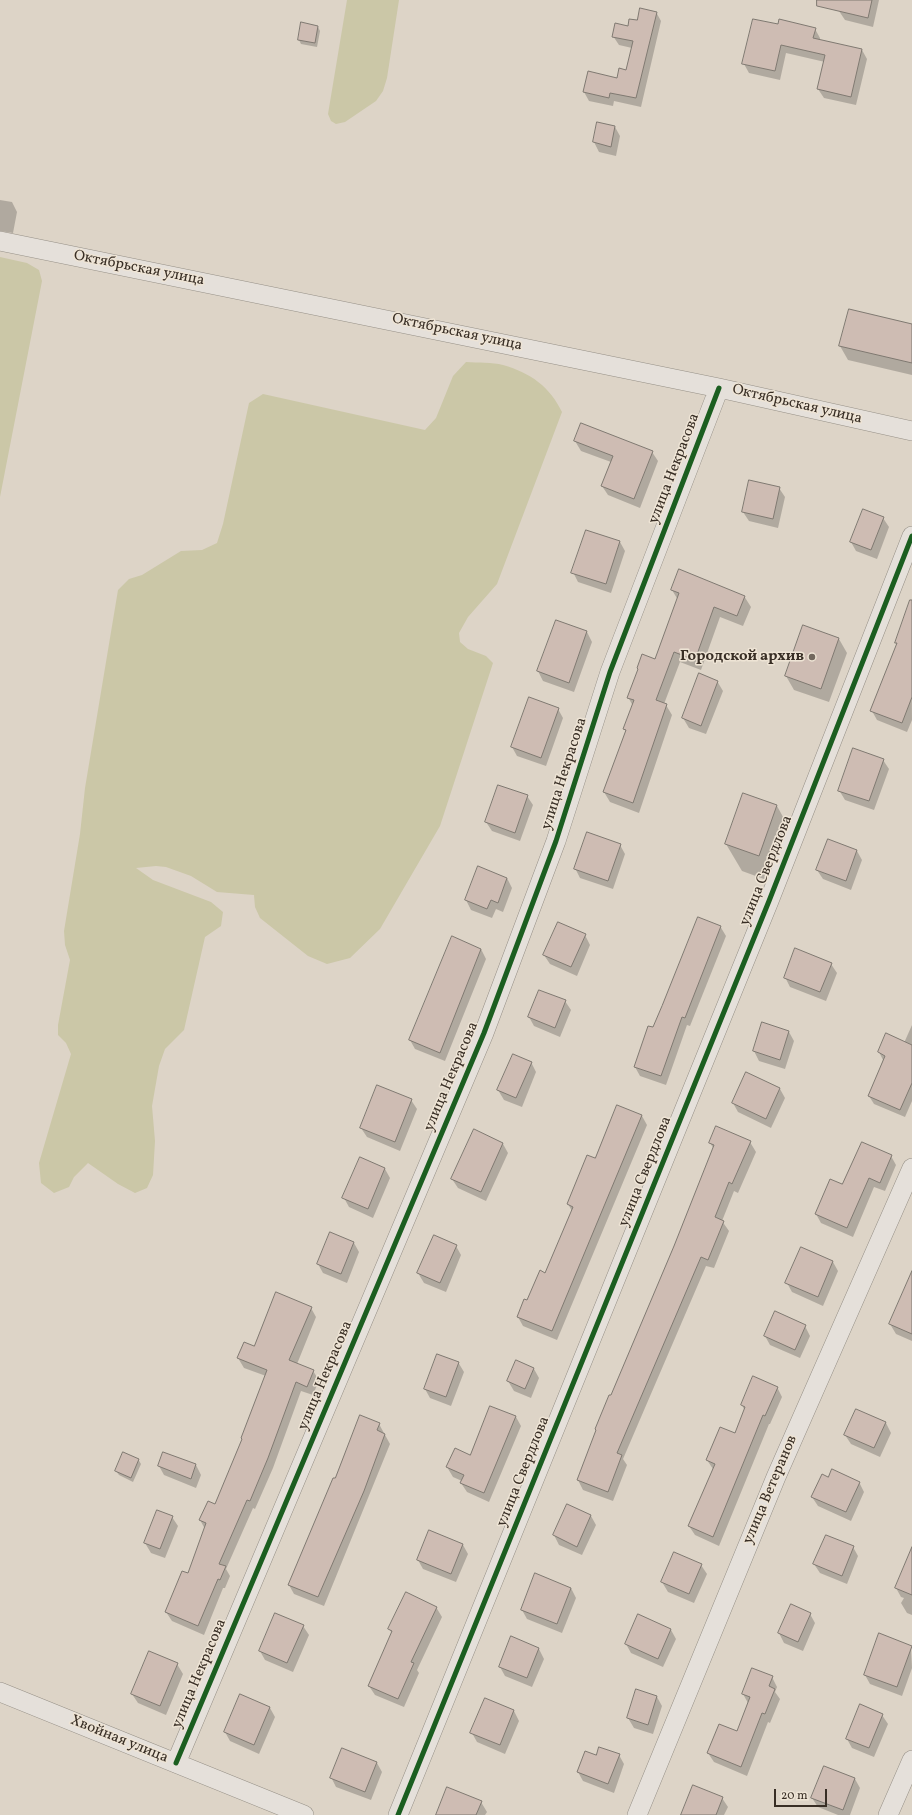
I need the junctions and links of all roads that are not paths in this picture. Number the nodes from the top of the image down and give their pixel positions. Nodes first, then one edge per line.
1 (0, 241) edge
2 (719, 388) junction
3 (912, 431) edge
4 (912, 536) edge
5 (912, 1168) edge
6 (0, 1692) edge
7 (912, 1760) edge
8 (176, 1763) junction
9 (304, 1815) edge
10 (398, 1815) edge
11 (637, 1815) edge
12 (888, 1815) edge

1 - 2 street, Октябрьская улица
2 - 3 street, Октябрьская улица
2 - 8 street, улица Некрасова
4 - 10 street, улица Свердлова
5 - 11 street, улица Ветеранов
6 - 8 street, Хвойная улица
7 - 12 street
8 - 9 street, Хвойная улица

